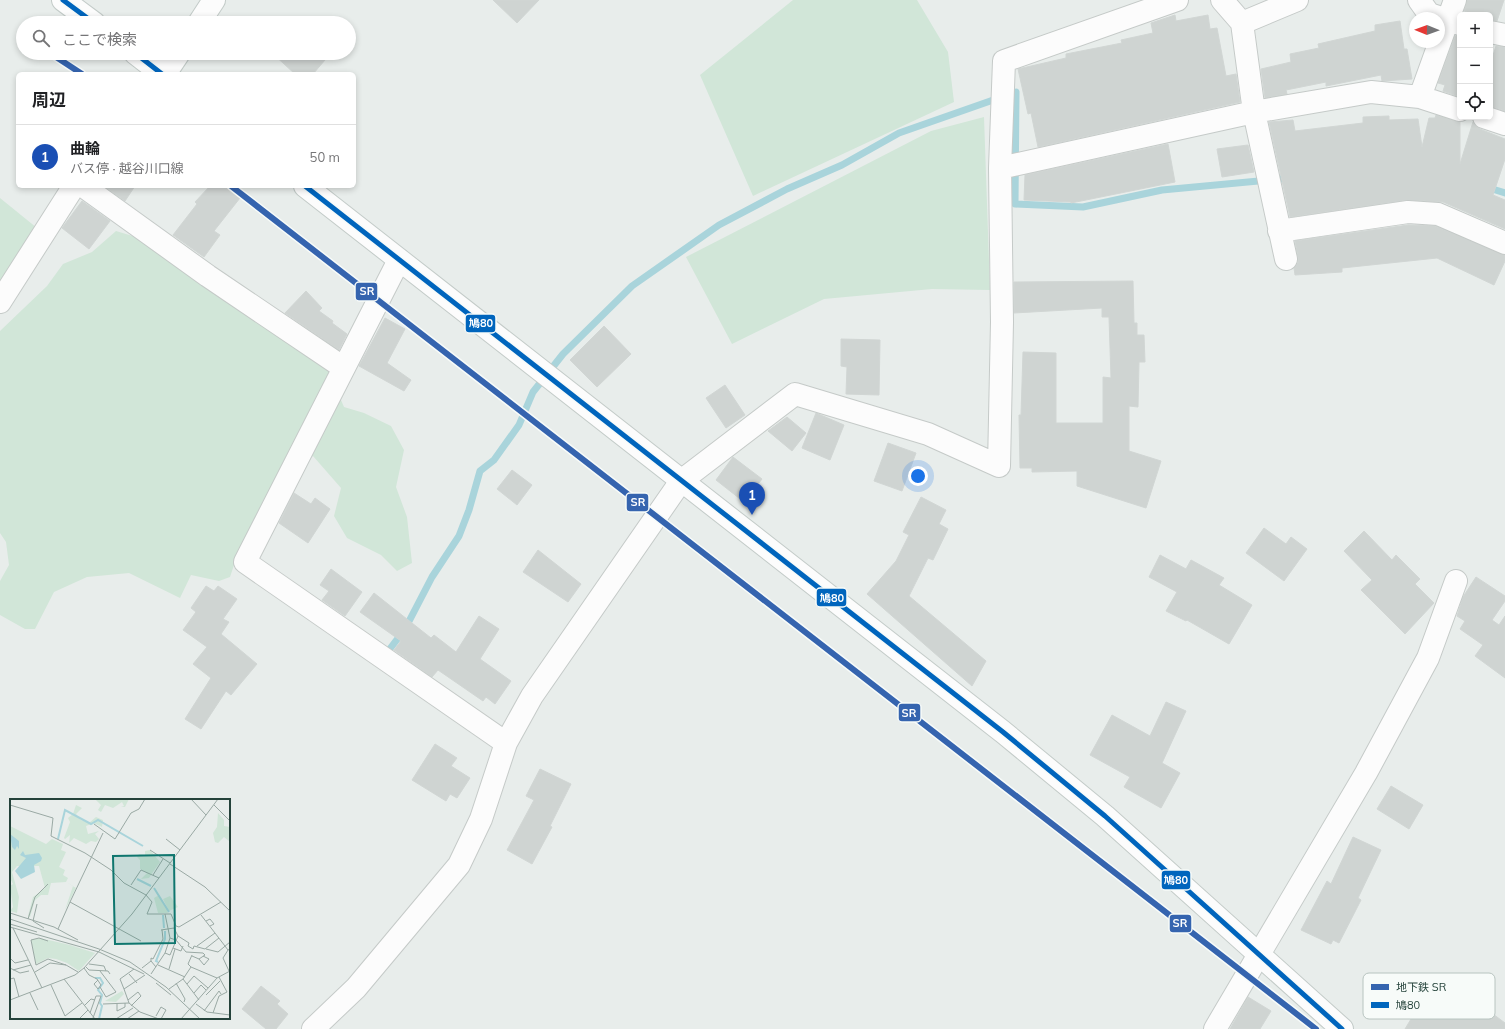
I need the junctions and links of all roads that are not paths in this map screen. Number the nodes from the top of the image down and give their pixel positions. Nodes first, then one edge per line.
1 (63, 0) edge
2 (214, 0) edge
3 (1178, 0) edge
4 (1222, 0) edge
5 (1297, 0) edge
6 (1419, 0) edge
7 (1455, 0) edge
8 (85, 16) edge
9 (204, 16) edge
10 (1242, 23) junction
11 (1453, 23) edge
12 (1493, 33) edge
13 (1505, 35) edge
14 (143, 60) edge
15 (171, 60) edge
16 (157, 72) edge
17 (1420, 97) junction
18 (1457, 109) edge
19 (1254, 112) junction
20 (1493, 120) edge
21 (1505, 124) edge
22 (1000, 168) junction
23 (73, 188) edge
24 (86, 188) edge
25 (309, 188) edge
26 (1279, 231) junction
27 (1505, 243) edge
28 (399, 260) junction
29 (1286, 260) dead end
30 (0, 302) edge
31 (344, 368) junction
32 (681, 482) junction
33 (1456, 581) dead end
34 (506, 743) junction
35 (1259, 954) junction
36 (313, 1029) edge
37 (1215, 1029) edge
38 (1342, 1029) edge

1 - 8 street
2 - 9 street
3 - 22 street
4 - 10 street
5 - 10 street
6 - 11 street
7 - 11 street
10 - 19 street
11 - 17 street
12 - 13 street
14 - 16 street
15 - 16 street
17 - 18 street
17 - 19 street
19 - 22 street
19 - 26 street
20 - 21 street
22 - 32 street
23 - 30 street
24 - 31 street
25 - 28 street
26 - 27 street
26 - 29 street
28 - 31 street
28 - 32 street
31 - 34 street
32 - 34 street
32 - 35 street
33 - 35 street
34 - 36 street
35 - 37 street
35 - 38 street

